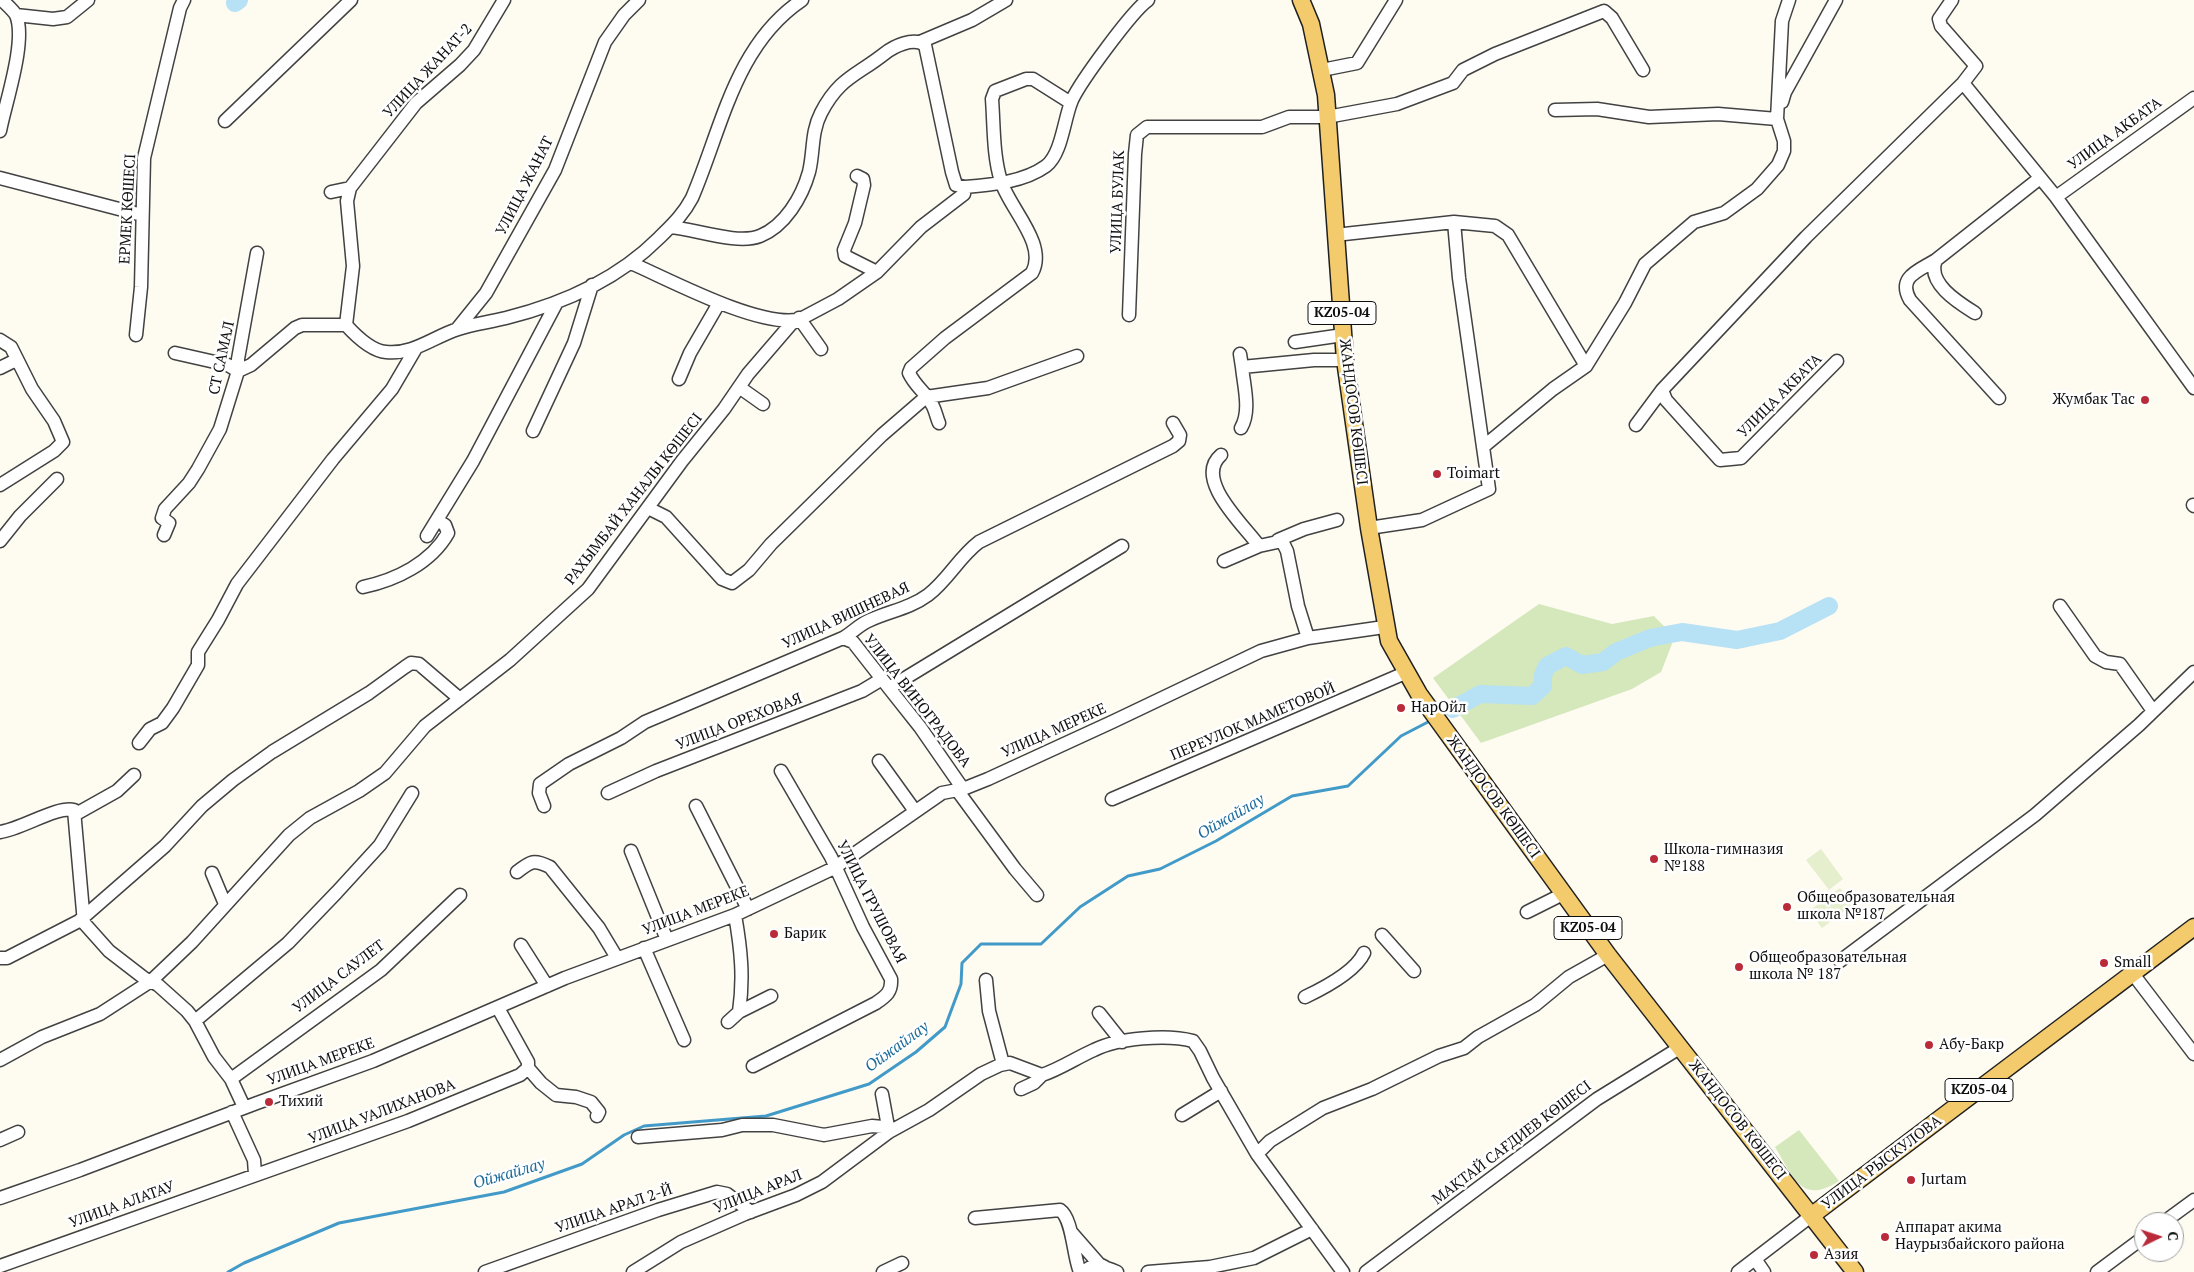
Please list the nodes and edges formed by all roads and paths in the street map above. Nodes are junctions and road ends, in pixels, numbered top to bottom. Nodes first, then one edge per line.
1 (2, 0) edge
2 (88, 0) edge
3 (184, 0) edge
4 (351, 0) edge
5 (504, 0) edge
6 (639, 0) edge
7 (802, 0) edge
8 (1006, 0) edge
9 (1148, 0) edge
10 (1301, 0) edge
11 (1396, 0) edge
12 (1789, 0) edge
13 (1836, 0) edge
14 (1952, 0) edge
15 (1602, 6) edge
16 (16, 15) junction
17 (925, 42) junction
18 (1322, 70) junction
19 (1643, 70) dead end
20 (1048, 78) dead end
21 (1963, 83) junction
22 (1055, 91) junction
23 (2194, 98) edge
24 (1071, 103) junction
25 (1555, 110) dead end
26 (1327, 117) junction
27 (1777, 119) junction
28 (225, 121) dead end
29 (0, 131) edge
30 (857, 176) dead end
31 (0, 178) edge
32 (2040, 178) junction
33 (1001, 183) junction
34 (965, 187) junction
35 (350, 188) junction
36 (332, 192) dead end
37 (2056, 197) junction
38 (142, 215) junction
39 (1454, 222) junction
40 (670, 227) junction
41 (1335, 234) junction
42 (257, 253) dead end
43 (1936, 260) junction
44 (631, 264) junction
45 (877, 272) junction
46 (592, 285) junction
47 (557, 302) junction
48 (719, 302) junction
49 (1975, 313) dead end
50 (1129, 315) dead end
51 (798, 319) junction
52 (346, 325) junction
53 (457, 330) junction
54 (136, 335) dead end
55 (1343, 335) junction
56 (0, 340) edge
57 (1295, 342) dead end
58 (410, 350) junction
59 (821, 350) dead end
60 (175, 353) dead end
61 (1240, 354) dead end
62 (1077, 356) dead end
63 (1345, 360) junction
64 (1837, 361) dead end
65 (18, 362) junction
66 (1586, 366) junction
67 (1242, 367) junction
68 (0, 368) edge
69 (238, 370) junction
70 (679, 378) dead end
71 (2194, 386) edge
72 (739, 387) junction
73 (1662, 390) junction
74 (926, 397) junction
75 (1999, 398) dead end
76 (763, 404) dead end
77 (939, 422) dead end
78 (1173, 423) dead end
79 (1636, 425) dead end
80 (1241, 428) dead end
81 (533, 431) dead end
82 (1483, 447) junction
83 (1221, 455) dead end
84 (57, 479) dead end
85 (0, 485) edge
86 (648, 508) junction
87 (438, 520) junction
88 (1337, 520) dead end
89 (1369, 528) junction
90 (164, 535) dead end
91 (427, 536) dead end
92 (0, 540) edge
93 (1284, 540) junction
94 (1122, 546) dead end
95 (1259, 546) junction
96 (1224, 561) dead end
97 (363, 587) dead end
98 (2060, 606) dead end
99 (1384, 627) junction
100 (843, 638) junction
101 (1308, 638) junction
102 (2194, 672) edge
103 (1405, 673) junction
104 (885, 684) junction
105 (460, 698) junction
106 (2153, 711) junction
107 (139, 743) dead end
108 (879, 761) dead end
109 (781, 771) dead end
110 (134, 775) dead end
111 (960, 790) junction
112 (412, 792) dead end
113 (608, 793) dead end
114 (1112, 799) dead end
115 (544, 806) dead end
116 (696, 806) dead end
117 (915, 810) junction
118 (76, 814) junction
119 (0, 832) edge
120 (631, 851) dead end
121 (834, 868) junction
122 (517, 872) dead end
123 (212, 873) dead end
124 (1563, 894) junction
125 (460, 895) dead end
126 (1038, 895) dead end
127 (225, 904) junction
128 (748, 909) junction
129 (1527, 912) dead end
130 (84, 916) junction
131 (735, 916) junction
132 (2194, 927) edge
133 (1382, 935) dead end
134 (667, 940) junction
135 (521, 945) dead end
136 (644, 948) junction
137 (1364, 953) dead end
138 (1608, 955) junction
139 (0, 958) edge
140 (617, 958) junction
141 (1840, 961) dead end
142 (1414, 971) dead end
143 (2133, 974) junction
144 (986, 980) dead end
145 (151, 981) junction
146 (743, 984) junction
147 (548, 986) junction
148 (1305, 997) dead end
149 (498, 1008) junction
150 (739, 1012) junction
151 (1099, 1013) dead end
152 (195, 1021) junction
153 (728, 1022) dead end
154 (684, 1040) dead end
155 (1122, 1042) junction
156 (1682, 1047) junction
157 (2194, 1054) edge
158 (0, 1060) edge
159 (1002, 1064) junction
160 (753, 1066) dead end
161 (524, 1072) junction
162 (1042, 1075) junction
163 (231, 1079) junction
164 (1021, 1089) dead end
165 (1221, 1091) junction
166 (882, 1094) dead end
167 (238, 1110) junction
168 (1182, 1115) dead end
169 (597, 1116) dead end
170 (18, 1132) dead end
171 (889, 1132) junction
172 (638, 1137) dead end
173 (0, 1140) edge
174 (1257, 1154) junction
175 (255, 1174) junction
176 (1793, 1193) junction
177 (0, 1198) edge
178 (1834, 1200) junction
179 (2194, 1200) edge
180 (751, 1212) junction
181 (2178, 1212) edge
182 (1811, 1216) junction
183 (975, 1218) dead end
184 (1312, 1229) junction
185 (1071, 1232) junction
186 (1830, 1239) junction
187 (2134, 1244) edge
188 (1755, 1259) junction
189 (902, 1263) dead end
190 (0, 1266) edge
191 (1111, 1269) edge
192 (1210, 1270) edge
193 (485, 1272) edge
194 (633, 1272) edge
195 (883, 1272) edge
196 (1082, 1272) edge
197 (1148, 1272) edge
198 (1343, 1272) edge
199 (1366, 1272) edge
200 (1738, 1272) edge
201 (1764, 1272) edge
202 (1855, 1272) edge
203 (2097, 1272) edge

1 - 16 street
2 - 16 street
3 - 38 street, ЕРМЕК КӨШЕСІ
4 - 28 street
5 - 35 street, УЛИЦА ЖАНАТ-2
6 - 53 street, УЛИЦА ЖАНАТ
7 - 40 street
8 - 17 street
9 - 24 street
10 - 18 main road, ЖАНДОСОВ КӨШЕСІ / KZ05-04
11 - 18 street
12 - 27 street
13 - 27 street
14 - 21 street
15 - 19 street
15 - 26 street
16 - 29 street
17 - 34 street
17 - 40 street
18 - 26 main road, ЖАНДОСОВ КӨШЕСІ / KZ05-04
20 - 22 street
21 - 32 street
21 - 73 street
22 - 24 street
22 - 33 street
23 - 37 street, УЛИЦА АКБАТА
24 - 33 street
25 - 27 street
26 - 41 main road, ЖАНДОСОВ КӨШЕСІ / KZ05-04
26 - 50 street, УЛИЦА БУЛАК
27 - 66 street
30 - 45 street
31 - 38 street
32 - 37 street
32 - 43 street
33 - 34 street
33 - 74 street
34 - 45 street, РАХЫМБАЙ ХАНАЛЫ КӨШЕСІ
35 - 36 street
35 - 52 street
37 - 71 street
38 - 54 street, ЕРМЕК КӨШЕСІ
39 - 41 street
39 - 66 street
39 - 82 street
40 - 44 street
41 - 55 main road, ЖАНДОСОВ КӨШЕСІ / KZ05-04
42 - 69 street, СТ САМАЛ
43 - 49 street
43 - 75 street
44 - 46 street
44 - 48 street
45 - 51 street, РАХЫМБАЙ ХАНАЛЫ КӨШЕСІ
46 - 47 street
46 - 81 street
47 - 53 street
47 - 87 street
48 - 51 street
48 - 70 street
51 - 59 street
51 - 72 street, РАХЫМБАЙ ХАНАЛЫ КӨШЕСІ
52 - 58 street
52 - 69 street
53 - 58 street
55 - 57 street
55 - 63 main road, ЖАНДОСОВ КӨШЕСІ / KZ05-04
56 - 65 street
58 - 107 street
60 - 69 street
61 - 67 street
62 - 74 street
63 - 67 street
63 - 89 main road, ЖАНДОСОВ КӨШЕСІ / KZ05-04
64 - 73 street, УЛИЦА АКБАТА
65 - 68 street
65 - 85 street
66 - 82 street
67 - 80 street
69 - 90 street, СТ САМАЛ
72 - 76 street
72 - 86 street, РАХЫМБАЙ ХАНАЛЫ КӨШЕСІ
73 - 79 street
74 - 77 street
74 - 86 street
78 - 100 street, УЛИЦА ВИШНЕВАЯ
82 - 89 street
83 - 95 street
84 - 92 street
86 - 105 street, РАХЫМБАЙ ХАНАЛЫ КӨШЕСІ
87 - 91 street
87 - 97 street
88 - 93 street
89 - 99 main road, ЖАНДОСОВ КӨШЕСІ / KZ05-04
93 - 95 street
93 - 101 street
94 - 104 street, УЛИЦА ОРЕХОВАЯ
95 - 96 street
98 - 106 street
99 - 101 street, УЛИЦА МЕРЕКЕ
99 - 103 main road, ЖАНДОСОВ КӨШЕСІ / KZ05-04
100 - 104 street, УЛИЦА ВИНОГРАДОВА
100 - 115 street, УЛИЦА ВИШНЕВАЯ
101 - 111 street, УЛИЦА МЕРЕКЕ
102 - 106 street
103 - 114 street, ПЕРЕУЛОК МАМЕТОВОЙ
103 - 124 main road, ЖАНДОСОВ КӨШЕСІ / KZ05-04
104 - 111 street, УЛИЦА ВИНОГРАДОВА
104 - 113 street, УЛИЦА ОРЕХОВАЯ
105 - 127 street, РАХЫМБАЙ ХАНАЛЫ КӨШЕСІ
105 - 130 street
106 - 141 street
108 - 117 street
109 - 121 street, УЛИЦА ГРУШОВАЯ
110 - 118 street
111 - 117 street, УЛИЦА МЕРЕКЕ
111 - 126 street, УЛИЦА ВИНОГРАДОВА
112 - 152 street
116 - 128 street
117 - 121 street, УЛИЦА МЕРЕКЕ
118 - 119 street
118 - 130 street
120 - 134 street
121 - 128 street, УЛИЦА МЕРЕКЕ
121 - 160 street, УЛИЦА ГРУШОВАЯ
122 - 140 street
123 - 127 street
124 - 129 street
124 - 138 main road, ЖАНДОСОВ КӨШЕСІ / KZ05-04
125 - 163 street, УЛИЦА САУЛЕТ
127 - 145 street, РАХЫМБАЙ ХАНАЛЫ КӨШЕСІ
128 - 131 street, УЛИЦА МЕРЕКЕ
130 - 139 street
130 - 145 street
131 - 134 street, УЛИЦА МЕРЕКЕ
131 - 146 street
132 - 143 main road, УЛИЦА РЫСКУЛОВА / KZ05-04
133 - 142 street
134 - 136 street, УЛИЦА МЕРЕКЕ
135 - 147 street
136 - 140 street, УЛИЦА МЕРЕКЕ
136 - 154 street
137 - 148 street
138 - 156 main road, ЖАНДОСОВ КӨШЕСІ / KZ05-04
138 - 174 street
140 - 147 street, УЛИЦА МЕРЕКЕ
143 - 157 street
143 - 178 main road, УЛИЦА РЫСКУЛОВА / KZ05-04
144 - 159 street
145 - 152 street
145 - 158 street, РАХЫМБАЙ ХАНАЛЫ КӨШЕСІ
146 - 150 street
146 - 150 street
147 - 149 street, УЛИЦА МЕРЕКЕ
149 - 161 street
149 - 167 street, УЛИЦА МЕРЕКЕ
150 - 153 street
151 - 155 street
152 - 163 street
155 - 162 street
155 - 165 street
156 - 176 main road, ЖАНДОСОВ КӨШЕСІ / KZ05-04
156 - 199 street, МАҚТАЙ САҒДИЕВ КӨШЕСІ
159 - 162 street
159 - 171 street, УЛИЦА АРАЛ
161 - 169 street
161 - 175 street, УЛИЦА УАЛИХАНОВА
162 - 164 street
163 - 167 street
165 - 168 street
165 - 174 street
166 - 171 street
167 - 175 street
167 - 177 street, УЛИЦА МЕРЕКЕ
170 - 173 street
171 - 172 street
171 - 180 street, УЛИЦА АРАЛ
174 - 184 street
175 - 190 street, УЛИЦА АЛАТАУ
176 - 178 main road
176 - 182 main road, ЖАНДОСОВ КӨШЕСІ / KZ05-04
178 - 182 main road, УЛИЦА РЫСКУЛОВА / KZ05-04
178 - 186 main road, KZ05-04
179 - 181 street
180 - 193 street, УЛИЦА АРАЛ 2-Й
180 - 194 street, УЛИЦА АРАЛ
182 - 186 main road, ЖАНДОСОВ КӨШЕСІ / KZ05-04
182 - 188 street, УЛИЦА РЫСКУЛОВА
183 - 185 street
184 - 192 street
184 - 198 street
185 - 191 street
185 - 196 street
186 - 202 main road, ЖАНДОСОВ КӨШЕСІ / KZ05-04
187 - 203 street
188 - 200 street, УЛИЦА РЫСКУЛОВА
188 - 201 street
189 - 195 street
191 - 196 street
192 - 197 street

